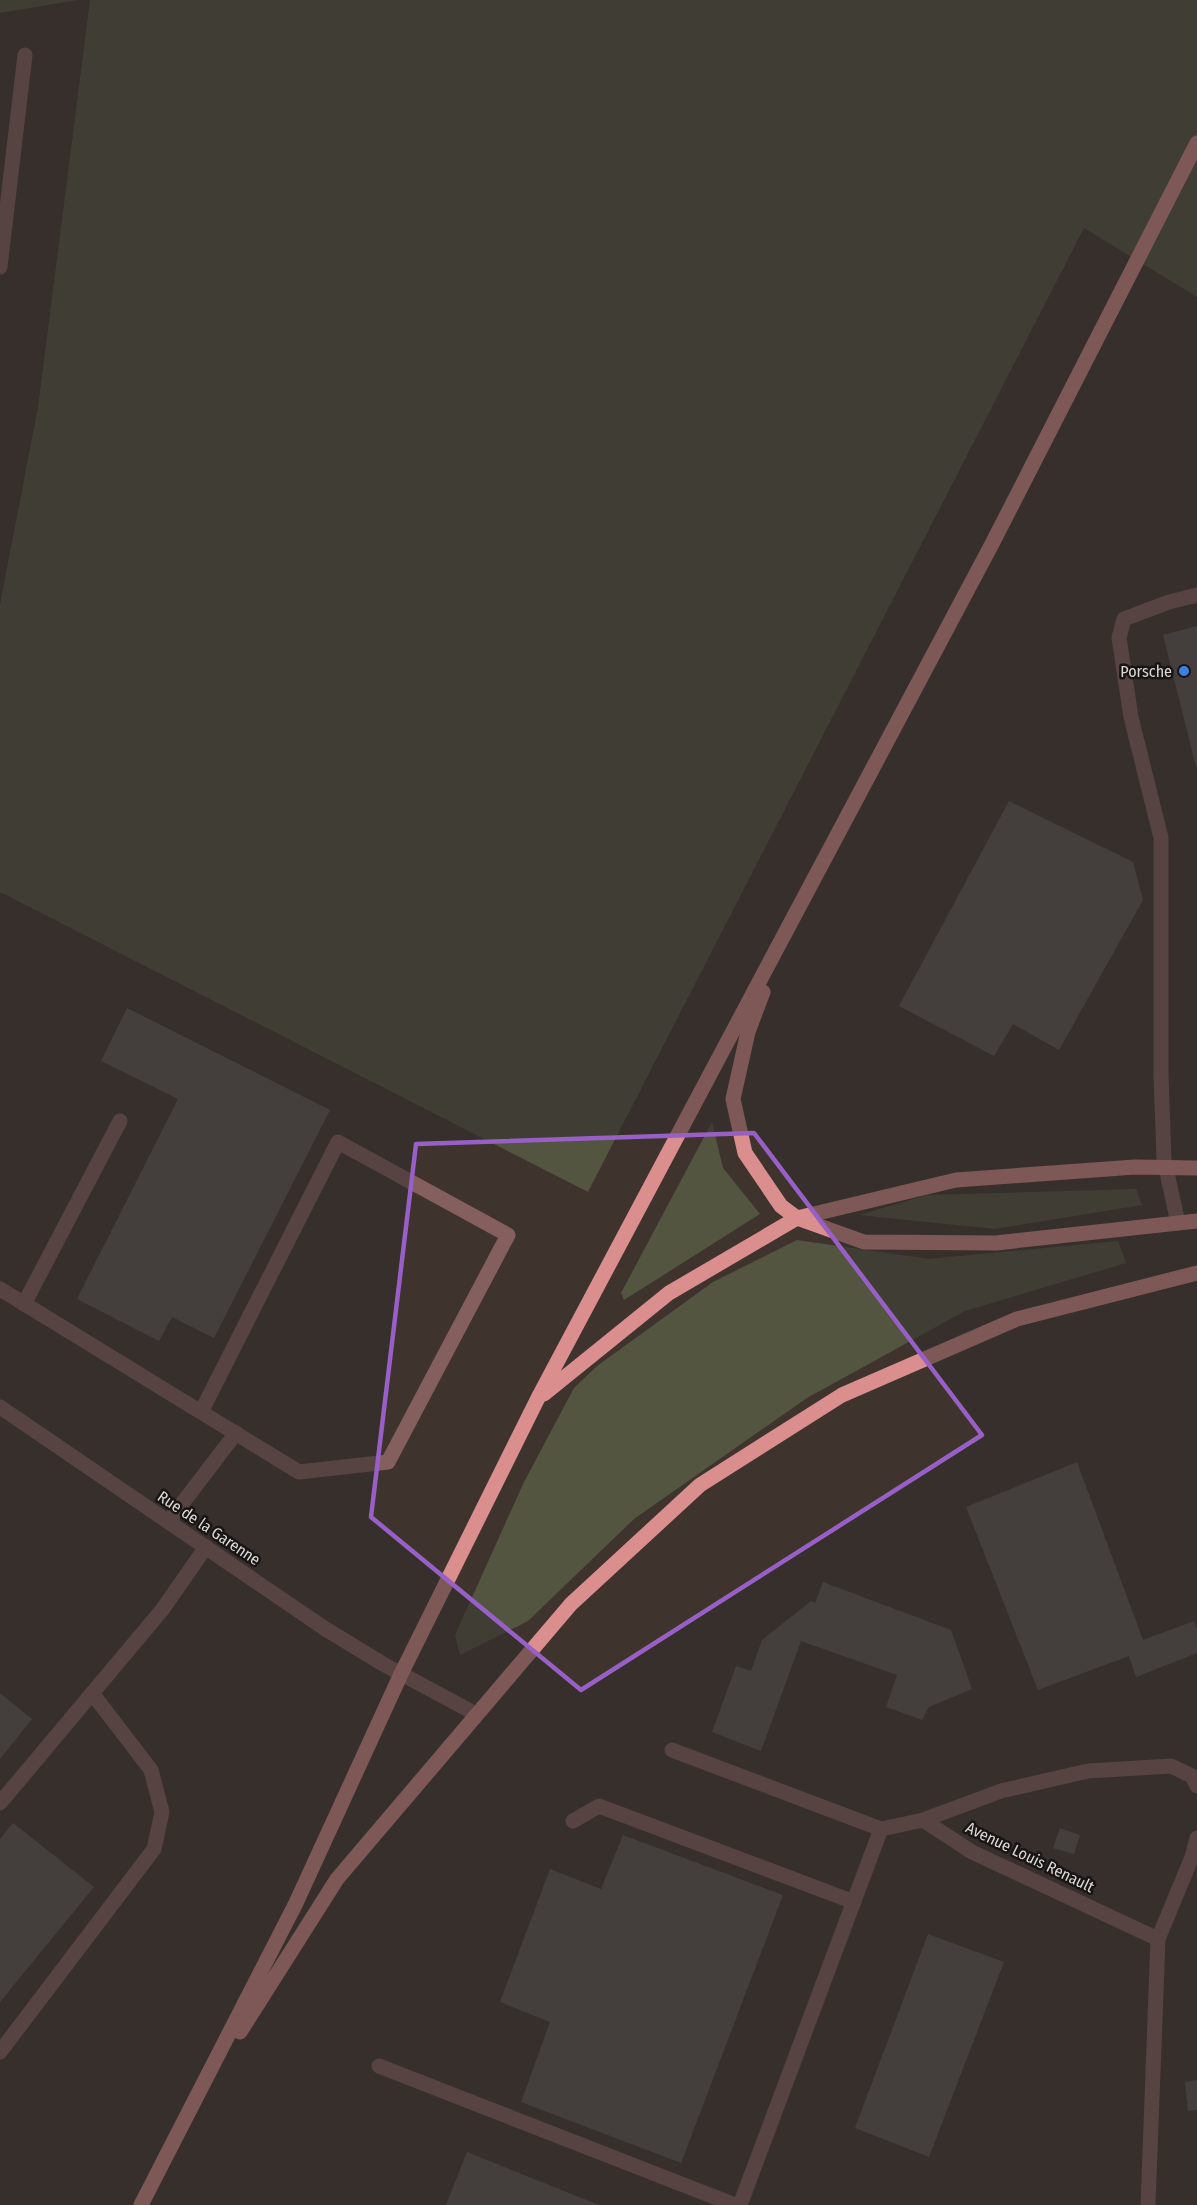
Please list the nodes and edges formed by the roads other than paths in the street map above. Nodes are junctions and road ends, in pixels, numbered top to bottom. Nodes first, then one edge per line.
1 (25, 55) dead end
2 (1197, 143) edge
3 (0, 267) edge
4 (1197, 595) edge
5 (794, 917) junction
6 (120, 1121) dead end
7 (1165, 1168) junction
8 (1197, 1168) edge
9 (797, 1218) junction
10 (1197, 1221) edge
11 (1178, 1223) junction
12 (1197, 1273) edge
13 (0, 1289) edge
14 (24, 1304) junction
15 (538, 1398) junction
16 (0, 1407) edge
17 (201, 1412) junction
18 (236, 1433) junction
19 (168, 1522) junction
20 (207, 1547) junction
21 (401, 1674) junction
22 (92, 1693) junction
23 (477, 1714) junction
24 (672, 1750) dead end
25 (1197, 1786) edge
26 (0, 1803) edge
27 (923, 1820) junction
28 (573, 1821) dead end
29 (882, 1829) junction
30 (1197, 1838) edge
31 (854, 1902) junction
32 (1158, 1939) junction
33 (0, 2052) edge
34 (379, 2066) dead end
35 (189, 2113) junction
36 (141, 2205) edge
37 (735, 2205) edge
38 (740, 2205) edge
39 (1148, 2205) edge

1 - 3 street
2 - 5 main road
4 - 7 street
5 - 9 main road
5 - 15 main road
6 - 14 street
7 - 8 main road
7 - 9 main road
7 - 11 street
9 - 11 main road
9 - 15 main road
10 - 11 main road
12 - 23 main road
13 - 14 street
14 - 17 street
15 - 21 main road
16 - 19 street, Rue de la Garenne
17 - 18 street
17 - 18 street
18 - 19 street
19 - 20 street, Rue de la Garenne
20 - 21 street, Rue de la Garenne
20 - 22 street
21 - 23 street, Rue de la Garenne
21 - 35 main road
22 - 26 street
22 - 33 street
23 - 35 main road
24 - 29 street
25 - 27 street, Avenue Louis Renault
27 - 29 street
27 - 32 street, Avenue Louis Renault
28 - 31 street
29 - 31 street
30 - 32 street
31 - 38 street
32 - 39 street
34 - 37 street
35 - 36 main road

